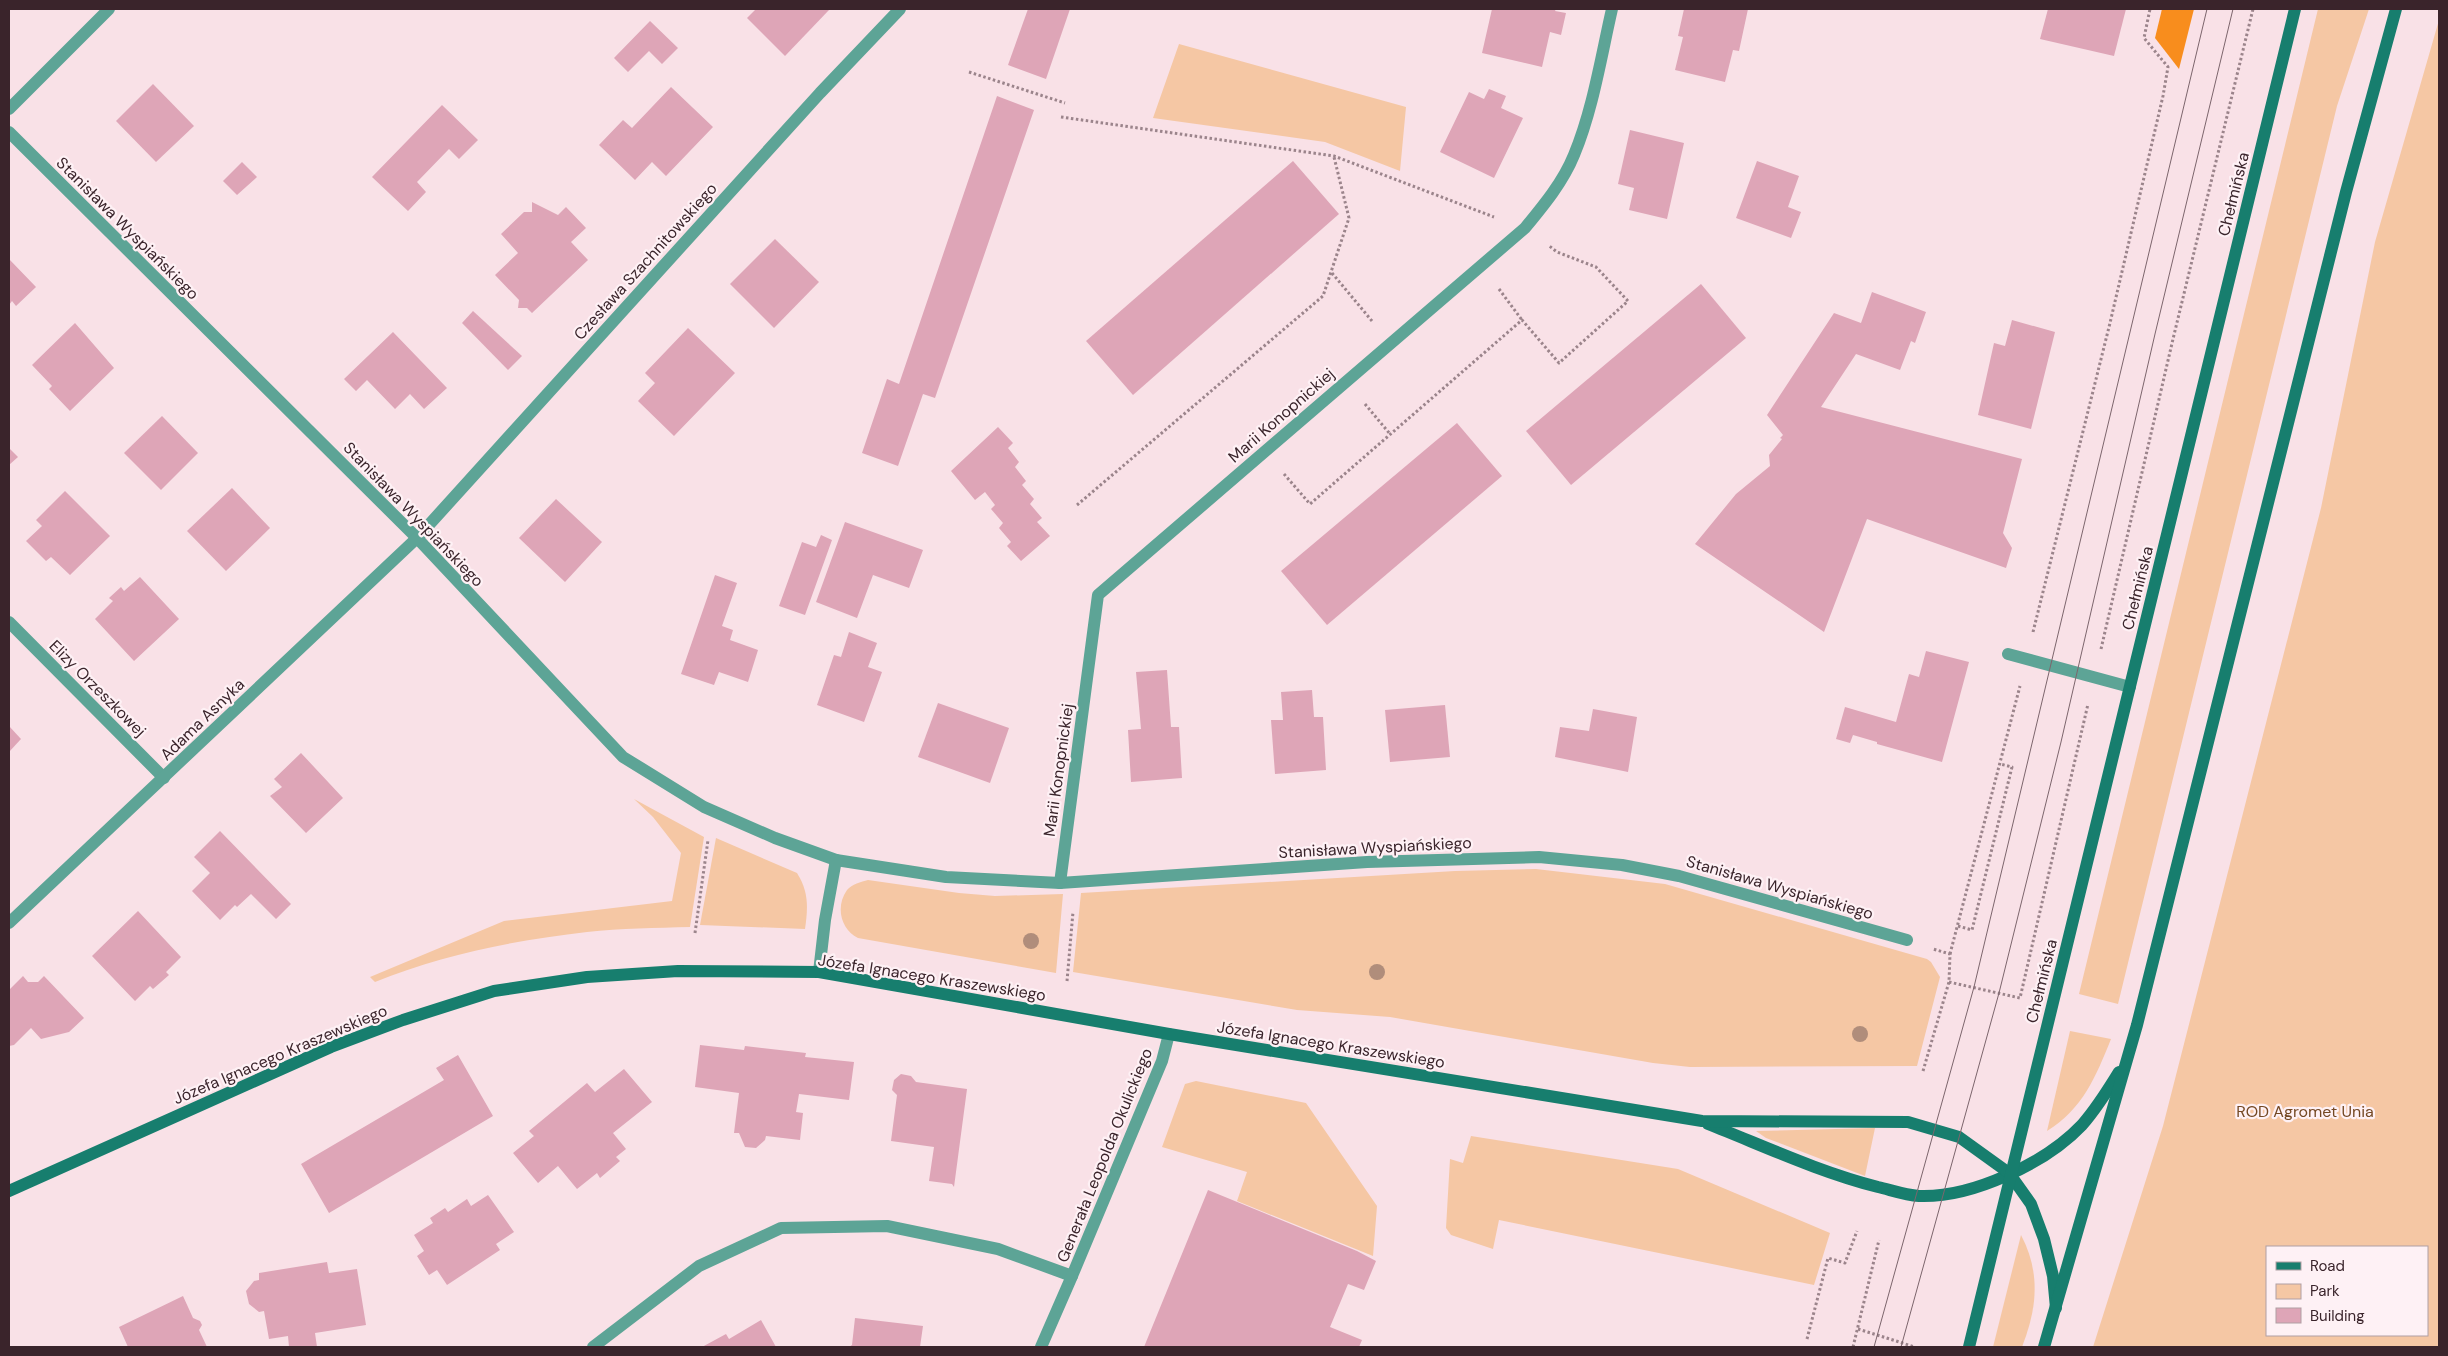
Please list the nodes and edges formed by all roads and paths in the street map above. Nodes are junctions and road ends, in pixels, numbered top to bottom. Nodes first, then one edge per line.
1 (109, 9) edge
2 (900, 9) edge
3 (1612, 9) edge
4 (2150, 9) edge
5 (2253, 9) edge
6 (2294, 9) edge
7 (2396, 9) edge
8 (969, 72) dead end
9 (1066, 103) dead end
10 (9, 109) edge
11 (1061, 117) dead end
12 (9, 132) edge
13 (1334, 156) junction
14 (1525, 228) junction
15 (1481, 266) junction
16 (1332, 273) junction
17 (1522, 320) junction
18 (1390, 342) junction
19 (1345, 382) junction
20 (1390, 434) junction
21 (1264, 452) junction
22 (1077, 504) dead end
23 (417, 538) junction
24 (9, 622) edge
25 (2008, 654) dead end
26 (2027, 659) junction
27 (2094, 677) junction
28 (2130, 686) junction
29 (2000, 764) junction
30 (164, 778) junction
31 (836, 860) junction
32 (1060, 882) junction
33 (9, 923) edge
34 (1958, 926) junction
35 (1071, 933) dead end
36 (1907, 940) joint
37 (1950, 954) junction
38 (819, 972) junction
39 (1067, 981) dead end
40 (1949, 982) junction
41 (1170, 1034) junction
42 (2127, 1060) junction
43 (1923, 1071) dead end
44 (1702, 1122) junction
45 (2009, 1174) junction
46 (9, 1191) edge
47 (1857, 1231) dead end
48 (1879, 1240) dead end
49 (1072, 1276) junction
50 (2056, 1308) junction
51 (1858, 1330) junction
52 (1807, 1339) dead end
53 (593, 1347) edge
54 (1041, 1347) edge
55 (1853, 1347) edge
56 (1915, 1347) edge
57 (1968, 1347) edge
58 (2044, 1347) edge

1 - 10 street
2 - 23 street, Czesława Szachnitowskiego
3 - 14 street, Marii Konopnickiej
4 - 26 path
5 - 27 path
6 - 28 main road, Chełmińska
7 - 42 main road
8 - 9 path
11 - 13 path
12 - 23 street, Stanisława Wyspiańskiego
13 - 14 path
13 - 16 path
14 - 15 street, Marii Konopnickiej
14 - 17 path
15 - 17 path
15 - 18 street, Marii Konopnickiej
16 - 18 path
16 - 22 path
17 - 20 path
18 - 19 street, Marii Konopnickiej
19 - 20 path
19 - 21 street, Marii Konopnickiej
20 - 21 path
21 - 32 street, Marii Konopnickiej
23 - 30 street, Adama Asnyka
23 - 31 street, Stanisława Wyspiańskiego
24 - 30 street, Elizy Orzeszkowej
25 - 26 street
26 - 27 street
26 - 29 path
27 - 28 street
27 - 40 path
28 - 45 main road, Chełmińska
29 - 34 path
29 - 34 path
30 - 33 street, Adama Asnyka
31 - 32 street, Stanisława Wyspiańskiego
31 - 38 street
32 - 36 street, Stanisława Wyspiańskiego
34 - 37 path
35 - 39 path
36 - 37 path
37 - 40 path
38 - 41 main road, Józefa Ignacego Kraszewskiego
38 - 46 main road, Józefa Ignacego Kraszewskiego
40 - 43 path
41 - 44 main road, Józefa Ignacego Kraszewskiego
41 - 49 street, Generała Leopolda Okulickiego
42 - 45 main road
42 - 50 main road
44 - 45 main road, Józefa Ignacego Kraszewskiego
44 - 45 main road, Józefa Ignacego Kraszewskiego
45 - 50 main road
45 - 57 main road, Chełmińska
47 - 52 path
48 - 51 path
49 - 53 street, Generała Leopolda Okulickiego
49 - 54 street
50 - 58 main road
51 - 55 path
51 - 56 path

